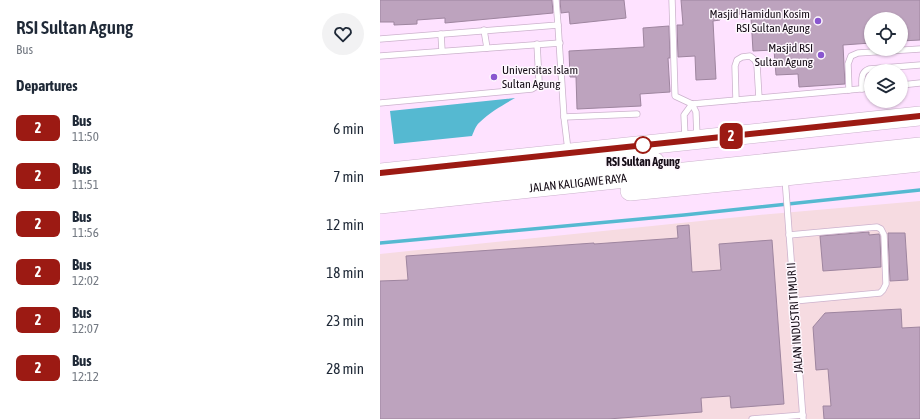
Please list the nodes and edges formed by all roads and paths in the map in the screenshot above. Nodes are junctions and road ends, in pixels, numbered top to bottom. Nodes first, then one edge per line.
1 (556, 0) edge
2 (672, 0) edge
3 (558, 24) junction
4 (484, 30) junction
5 (441, 34) junction
6 (380, 39) edge
7 (560, 43) junction
8 (536, 44) junction
9 (487, 48) junction
10 (920, 49) edge
11 (442, 51) junction
12 (380, 56) edge
13 (920, 65) edge
14 (920, 83) edge
15 (908, 84) edge
16 (862, 89) joint
17 (849, 90) junction
18 (759, 98) junction
19 (736, 100) junction
20 (380, 103) edge
21 (692, 104) junction
22 (637, 114) dead end
23 (564, 116) junction
24 (920, 116) edge
25 (920, 135) edge
26 (920, 147) edge
27 (695, 150) junction
28 (569, 154) junction
29 (920, 162) edge
30 (380, 173) edge
31 (785, 181) junction
32 (380, 188) edge
33 (380, 204) edge
34 (380, 216) edge
35 (789, 235) junction
36 (794, 301) junction
37 (803, 417) edge
38 (752, 419) edge

1 - 3 lane
2 - 21 lane
3 - 4 lane
3 - 7 lane
4 - 5 lane
4 - 9 lane
5 - 6 lane
5 - 11 lane
7 - 8 lane
7 - 23 lane
8 - 9 lane
8 - 20 lane
9 - 11 lane
10 - 17 lane
11 - 12 lane
13 - 16 lane
14 - 15 lane
16 - 17 lane
17 - 18 lane
18 - 19 lane
18 - 19 lane
19 - 21 lane
21 - 27 lane
21 - 27 lane
22 - 23 lane
23 - 28 lane
24 - 27 highway
25 - 27 highway, JALAN KALIGAWE RAYA
26 - 27 highway, JALAN KALIGAWE RAYA
27 - 28 highway
27 - 32 highway, JALAN KALIGAWE RAYA
27 - 33 highway, JALAN KALIGAWE RAYA
28 - 30 highway
29 - 31 highway
31 - 34 highway
31 - 35 lane, JALAN INDUSTRI TIMUR II
35 - 36 lane, JALAN INDUSTRI TIMUR II
35 - 36 lane
36 - 37 lane, JALAN INDUSTRI TIMUR II
37 - 38 lane

